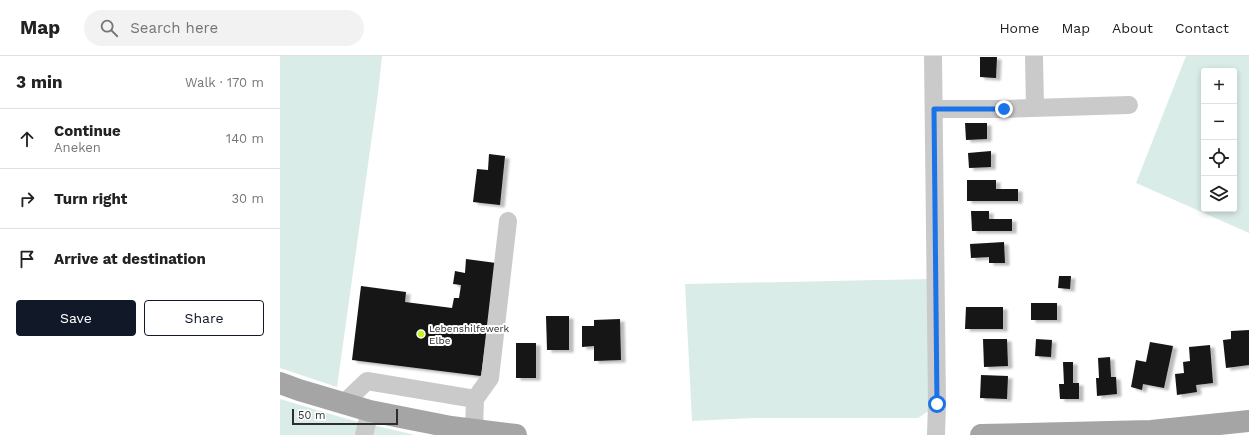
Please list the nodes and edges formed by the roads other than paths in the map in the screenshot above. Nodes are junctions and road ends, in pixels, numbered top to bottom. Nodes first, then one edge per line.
1 (934, 56) edge
2 (1034, 56) edge
3 (1129, 105) dead end
4 (1035, 108) junction
5 (934, 109) junction
6 (508, 221) dead end
7 (280, 383) edge
8 (475, 399) junction
9 (344, 403) junction
10 (370, 411) junction
11 (1249, 421) edge
12 (474, 430) junction
13 (364, 435) edge
14 (516, 435) edge
15 (936, 435) edge
16 (981, 435) edge

1 - 5 street
2 - 4 street
3 - 4 street
4 - 5 street
5 - 15 street
6 - 8 street
7 - 9 main road
8 - 9 street
8 - 12 street
9 - 10 main road
10 - 12 main road
10 - 13 street
11 - 16 main road
12 - 14 main road

